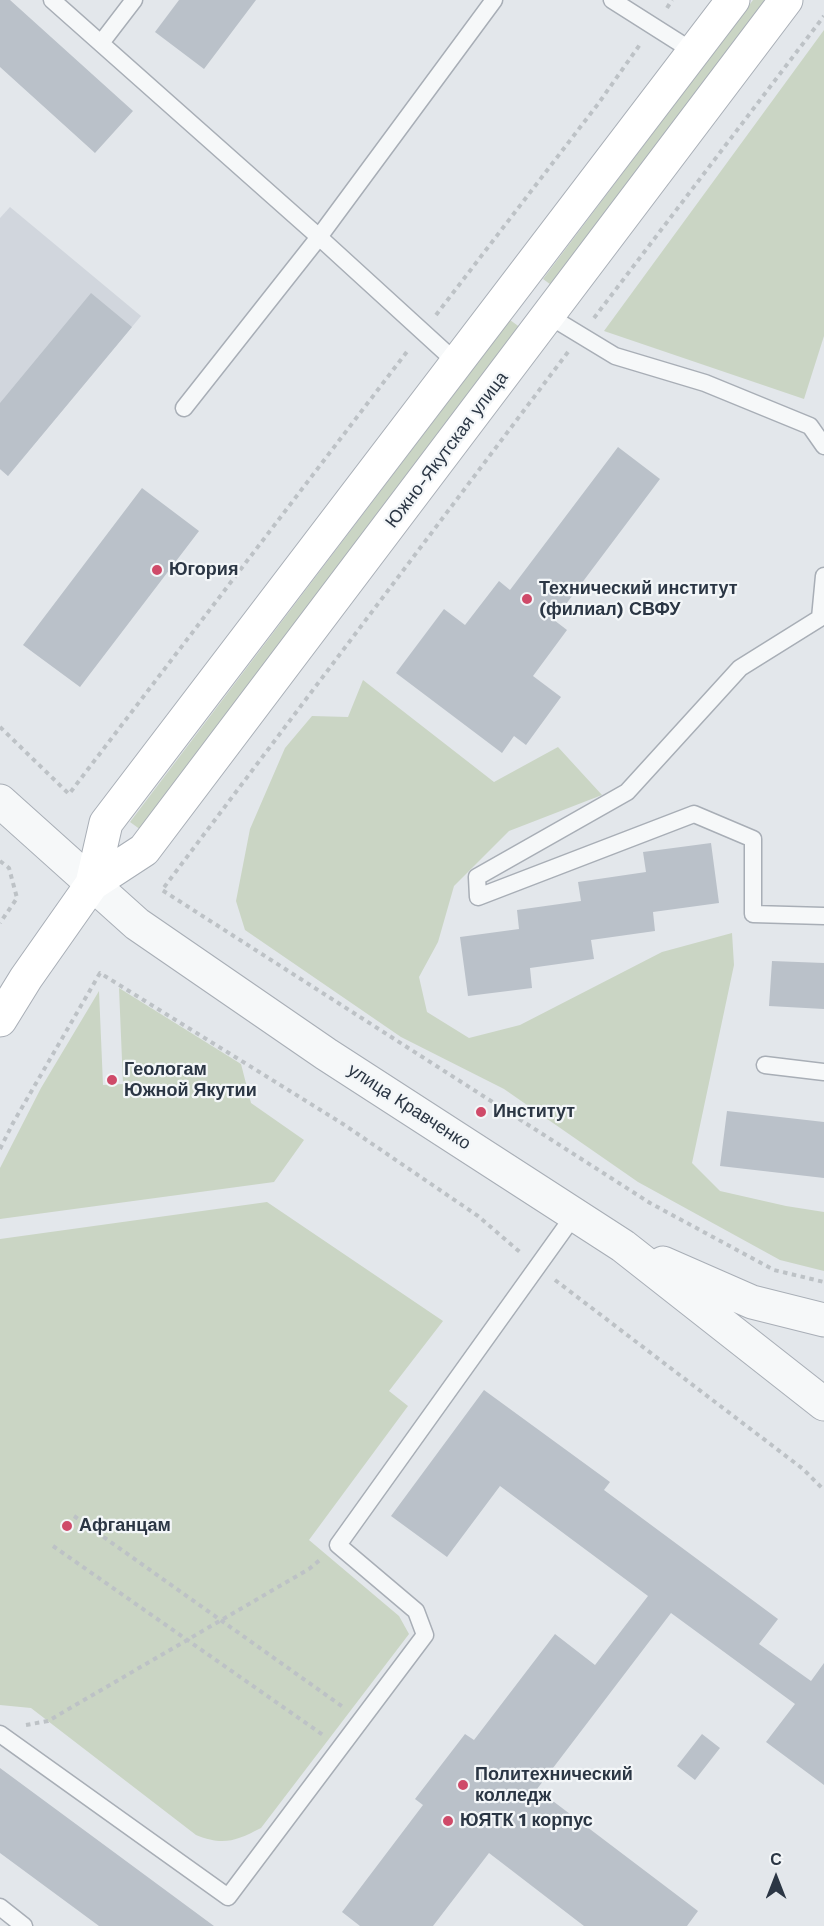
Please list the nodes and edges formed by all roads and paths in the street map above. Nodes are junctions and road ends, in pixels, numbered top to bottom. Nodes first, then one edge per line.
1 (52, 0) edge
2 (135, 0) edge
3 (494, 0) edge
4 (612, 0) edge
5 (672, 0) edge
6 (733, 0) edge
7 (786, 0) edge
8 (824, 16) edge
9 (653, 26) junction
10 (101, 43) junction
11 (694, 52) junction
12 (319, 237) junction
13 (549, 316) junction
14 (423, 331) junction
15 (581, 335) junction
16 (458, 363) junction
17 (184, 408) dead end
18 (824, 446) edge
19 (824, 576) edge
20 (0, 728) edge
21 (0, 801) edge
22 (0, 861) edge
23 (92, 884) junction
24 (824, 916) edge
25 (0, 923) edge
26 (0, 1020) edge
27 (765, 1065) dead end
28 (824, 1072) edge
29 (0, 1149) edge
30 (575, 1214) junction
31 (623, 1246) junction
32 (537, 1267) junction
33 (824, 1282) edge
34 (824, 1320) edge
35 (824, 1404) edge
36 (824, 1490) edge
37 (74, 1516) dead end
38 (338, 1545) junction
39 (53, 1546) dead end
40 (221, 1620) junction
41 (188, 1640) junction
42 (362, 1720) junction
43 (19, 1727) dead end
44 (0, 1734) edge
45 (341, 1747) junction
46 (0, 1907) edge
47 (24, 1926) edge

1 - 10 lane
2 - 10 lane
3 - 12 lane
4 - 9 lane
5 - 9 path
6 - 11 street, Южно-Якутская улица
7 - 13 street, Южно-Якутская улица
8 - 15 path
9 - 11 lane
9 - 14 path
10 - 12 lane
11 - 16 street, Южно-Якутская улица
12 - 14 lane
12 - 17 lane
13 - 15 lane
13 - 23 street, Южно-Якутская улица
14 - 16 lane
14 - 20 path
15 - 18 lane
15 - 33 path
16 - 23 street, Южно-Якутская улица
19 - 24 lane
21 - 23 street, улица Кравченко
22 - 25 path
23 - 26 street, Южно-Якутская улица
23 - 30 street, улица Кравченко
27 - 28 lane
29 - 32 path
30 - 31 street, улица Кравченко
30 - 32 lane
31 - 34 street
31 - 35 street, улица Кравченко
32 - 36 path
32 - 38 lane
37 - 40 path
38 - 40 path
38 - 42 lane
39 - 41 path
40 - 41 path
40 - 42 path
41 - 43 path
41 - 45 path
42 - 45 lane
44 - 45 lane
46 - 47 lane

